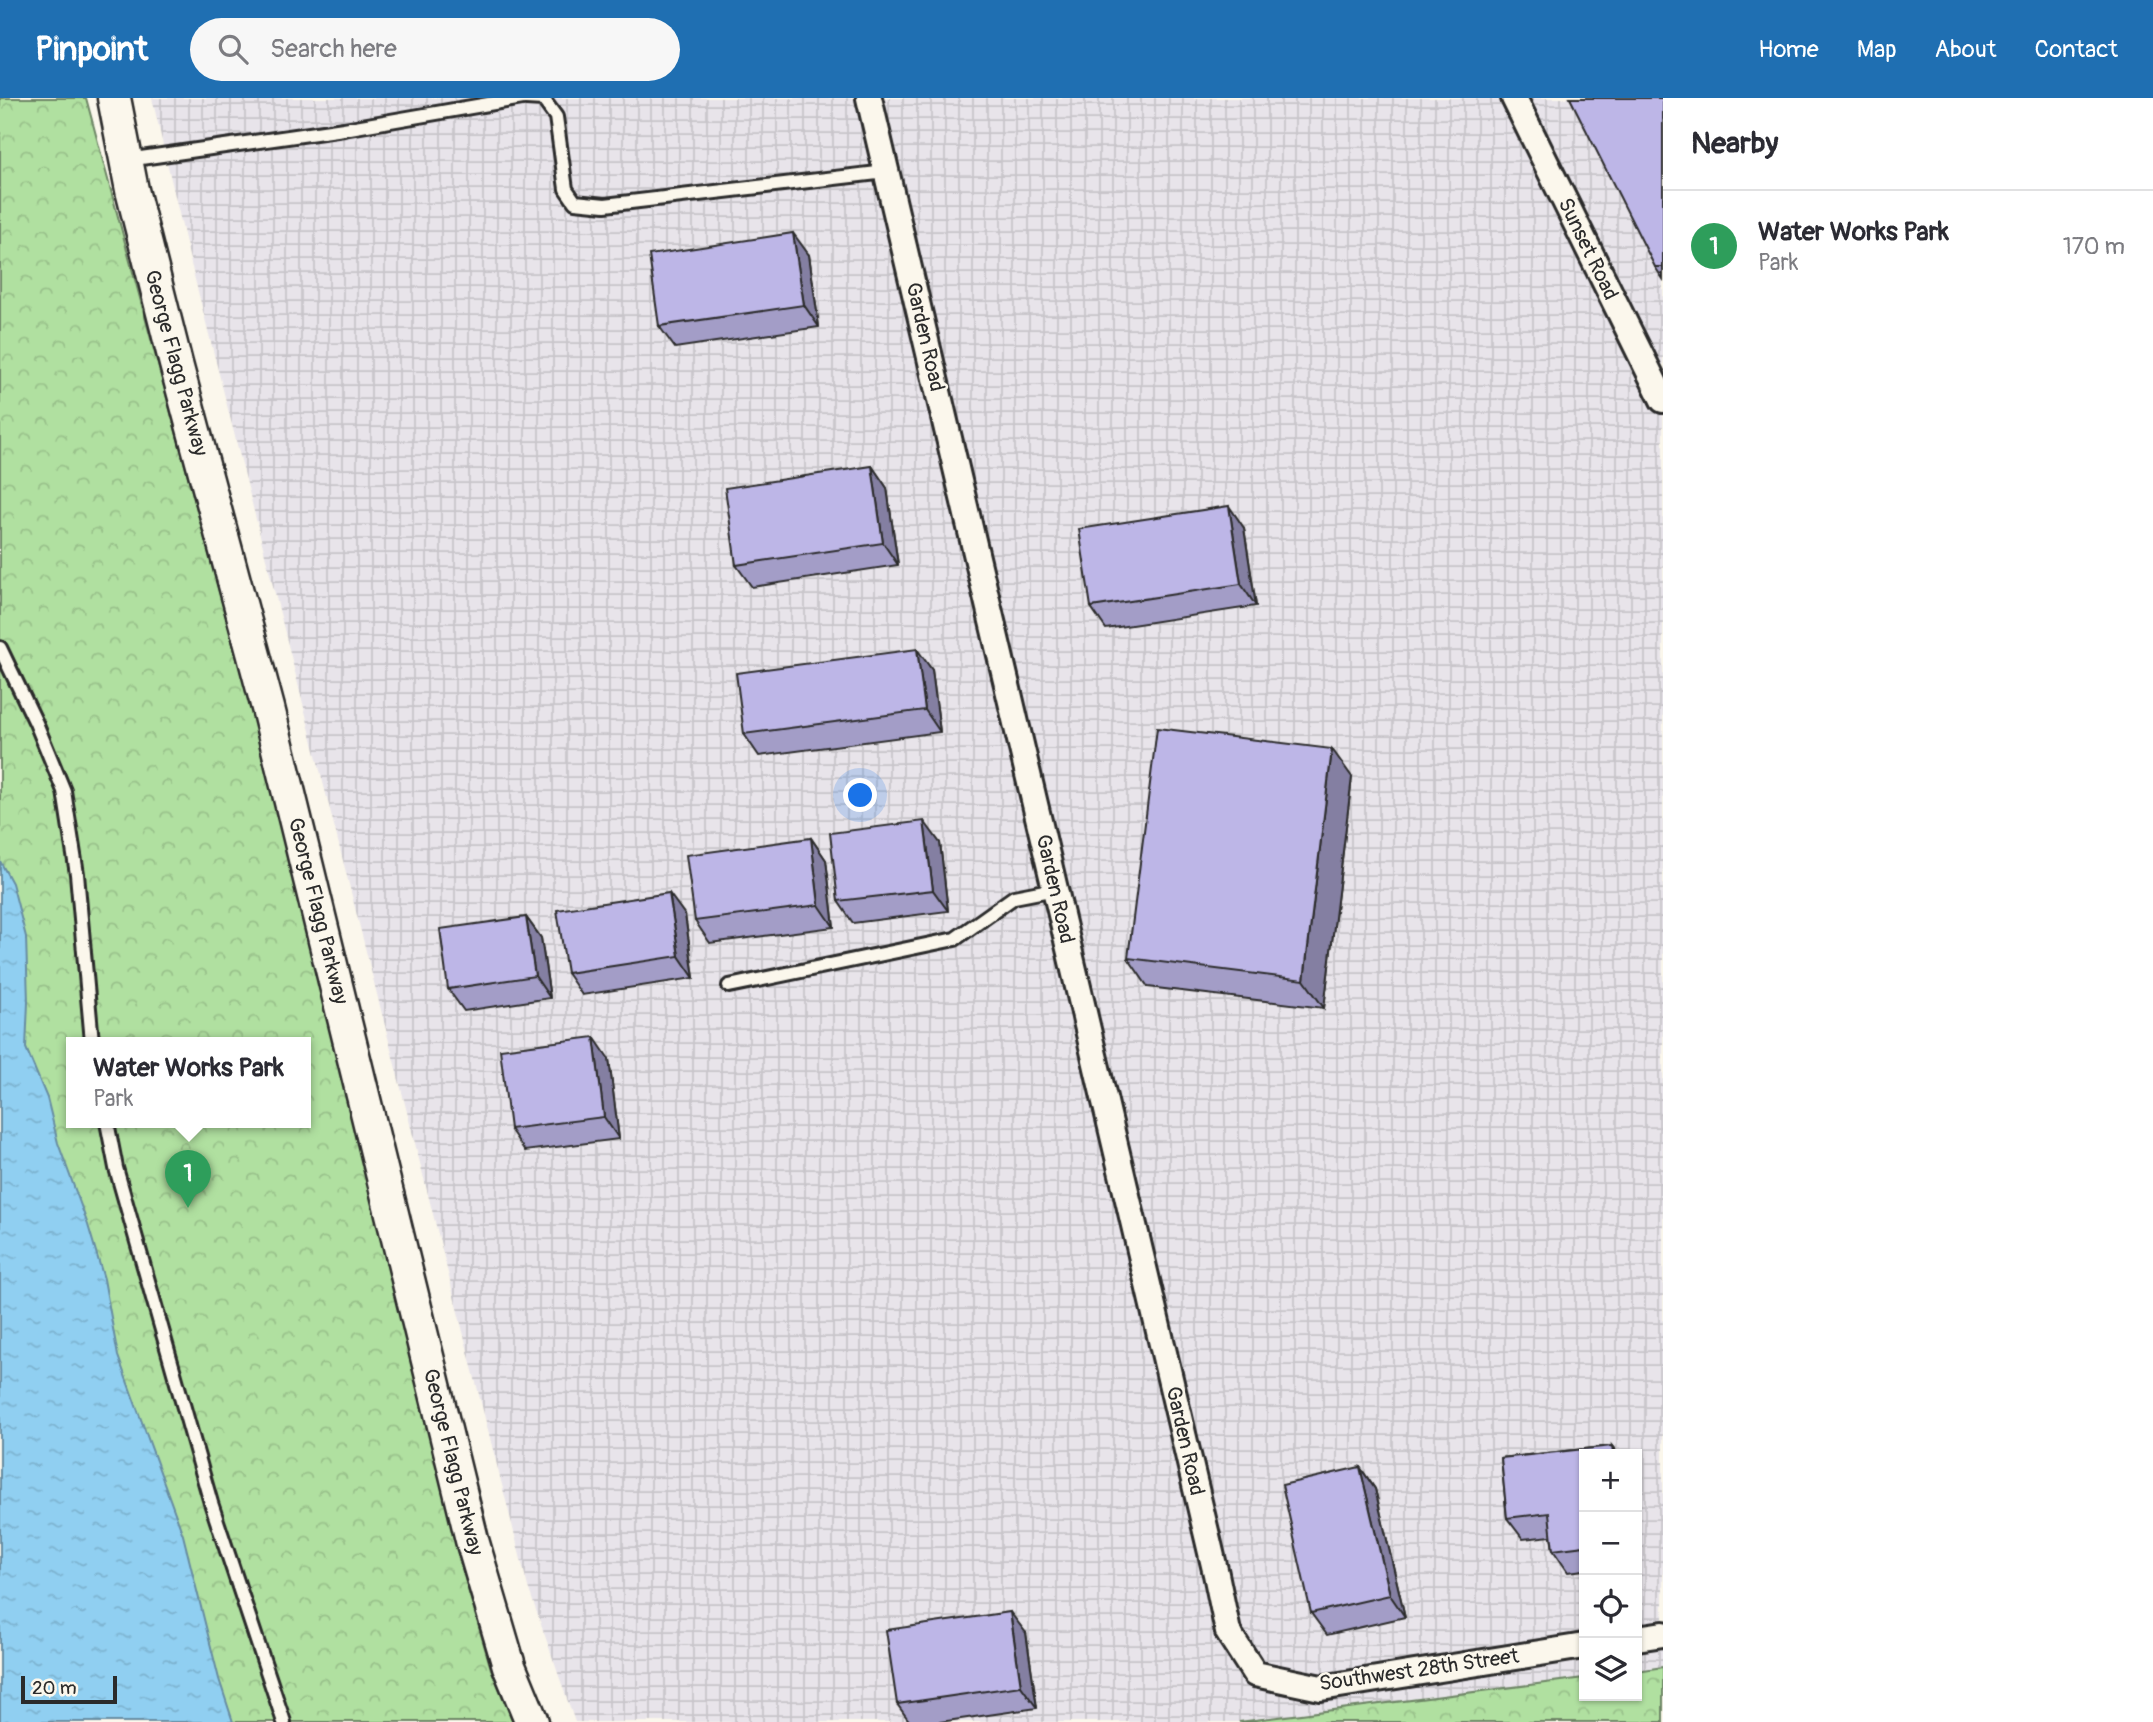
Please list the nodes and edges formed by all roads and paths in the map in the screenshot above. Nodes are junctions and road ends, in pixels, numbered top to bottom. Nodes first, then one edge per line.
1 (114, 98) edge
2 (525, 98) edge
3 (869, 98) edge
4 (1514, 98) edge
5 (127, 160) junction
6 (886, 172) junction
7 (1663, 400) edge
8 (0, 648) edge
9 (1055, 889) junction
10 (729, 986) dead end
11 (92, 1037) edge
12 (108, 1128) edge
13 (1663, 1634) edge
14 (1642, 1637) edge
15 (1579, 1647) edge
16 (1255, 1674) joint
17 (284, 1722) edge
18 (532, 1722) edge

1 - 5 street, George Flagg Parkway
2 - 5 lane
2 - 6 lane
3 - 6 street, Garden Road
4 - 7 street, Sunset Road
5 - 18 street, George Flagg Parkway
6 - 9 street, Garden Road
8 - 11 lane
9 - 10 lane
9 - 16 street, Garden Road
12 - 17 lane
13 - 14 street
15 - 16 street, Southwest 28th Street

